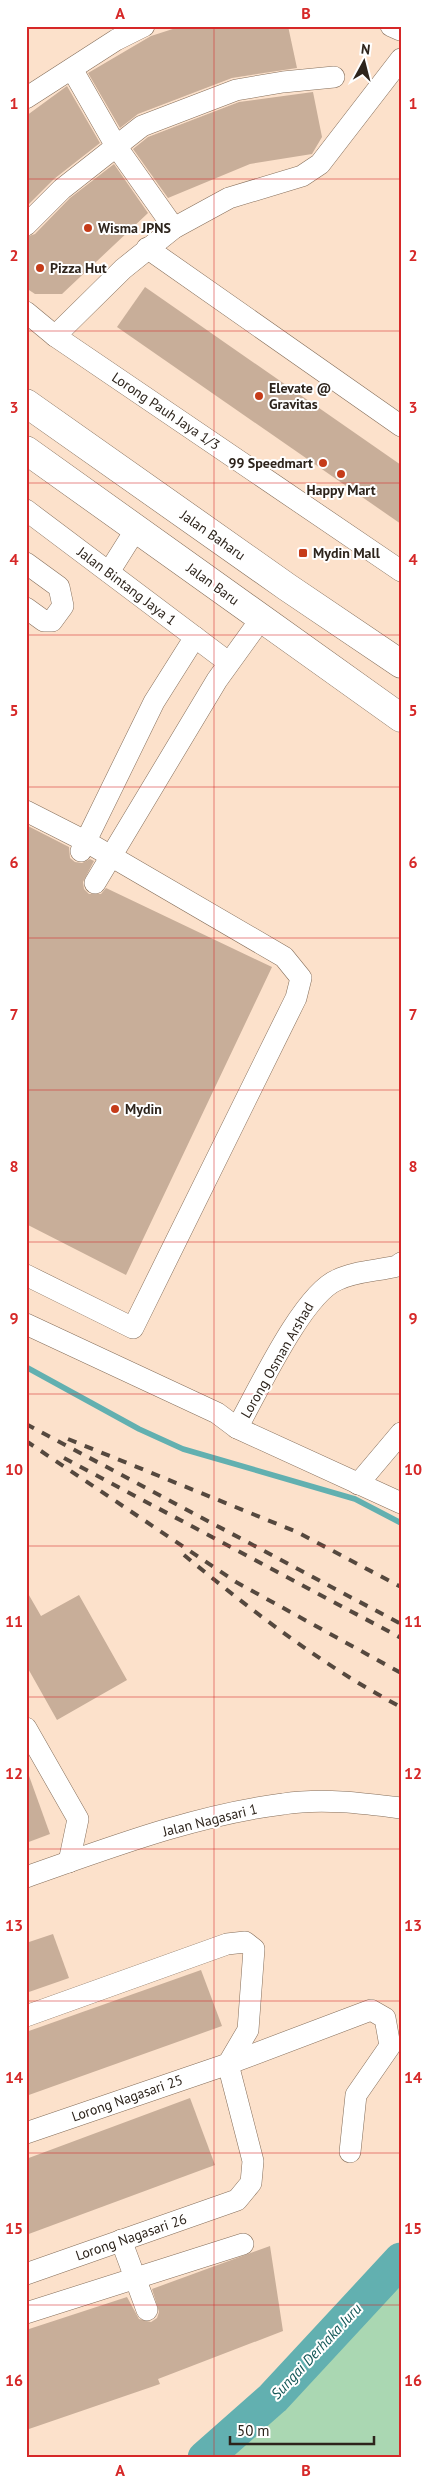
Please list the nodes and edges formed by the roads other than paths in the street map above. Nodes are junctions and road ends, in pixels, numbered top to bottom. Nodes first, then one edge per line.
1 (144, 26) edge
2 (391, 26) edge
3 (399, 26) edge
4 (401, 30) edge
5 (401, 59) edge
6 (72, 69) junction
7 (334, 77) dead end
8 (26, 98) edge
9 (116, 146) junction
10 (26, 226) edge
11 (174, 228) junction
12 (146, 248) junction
13 (26, 312) edge
14 (56, 336) junction
15 (26, 404) edge
16 (401, 426) edge
17 (26, 450) edge
18 (26, 510) edge
19 (136, 529) junction
20 (26, 563) edge
21 (401, 571) edge
22 (109, 572) junction
23 (26, 608) edge
24 (261, 619) junction
25 (195, 637) junction
26 (228, 662) junction
27 (401, 664) edge
28 (401, 718) edge
29 (26, 811) edge
30 (83, 846) junction
31 (110, 857) junction
32 (95, 883) dead end
33 (401, 1263) edge
34 (26, 1275) edge
35 (26, 1324) edge
36 (237, 1428) junction
37 (401, 1433) edge
38 (358, 1484) junction
39 (401, 1503) edge
40 (26, 1728) edge
41 (33, 1754) edge
42 (401, 1808) edge
43 (69, 1862) junction
44 (26, 1877) edge
45 (26, 2016) edge
46 (228, 2064) junction
47 (26, 2132) edge
48 (350, 2152) dead end
49 (121, 2240) junction
50 (242, 2244) dead end
51 (26, 2274) edge
52 (136, 2279) junction
53 (147, 2310) dead end
54 (26, 2314) edge

1 - 6 street
2 - 4 street
3 - 4 street
5 - 11 street
6 - 8 street
6 - 9 street
7 - 9 street
9 - 10 street
9 - 11 street
11 - 12 street
12 - 14 street
12 - 16 street
13 - 14 street, Lorong Pauh Jaya 1/3
14 - 21 street, Lorong Pauh Jaya 1/3
15 - 27 highway, Jalan Baharu
17 - 19 highway, Jalan Baru
18 - 22 street, Jalan Bintang Jaya 1
19 - 22 street
19 - 24 highway, Jalan Baru
20 - 23 street
22 - 25 street, Jalan Bintang Jaya 1
24 - 26 street
24 - 28 highway, Jalan Baru
25 - 26 street, Jalan Bintang Jaya 1
25 - 30 street
26 - 31 street
29 - 30 street
30 - 31 street
31 - 32 street
31 - 34 street
33 - 36 street, Lorong Osman Arshad
35 - 36 street
36 - 38 street
37 - 38 street
38 - 39 street
40 - 41 street
41 - 43 street
42 - 43 street, Jalan Nagasari 1
43 - 44 street, Jalan Nagasari 1
45 - 46 street
46 - 47 street, Lorong Nagasari 25
46 - 48 street, Lorong Nagasari 25
46 - 49 street, Lorong Nagasari 26
49 - 51 street, Lorong Nagasari 26
49 - 52 street
50 - 52 street
52 - 53 street
52 - 54 street

